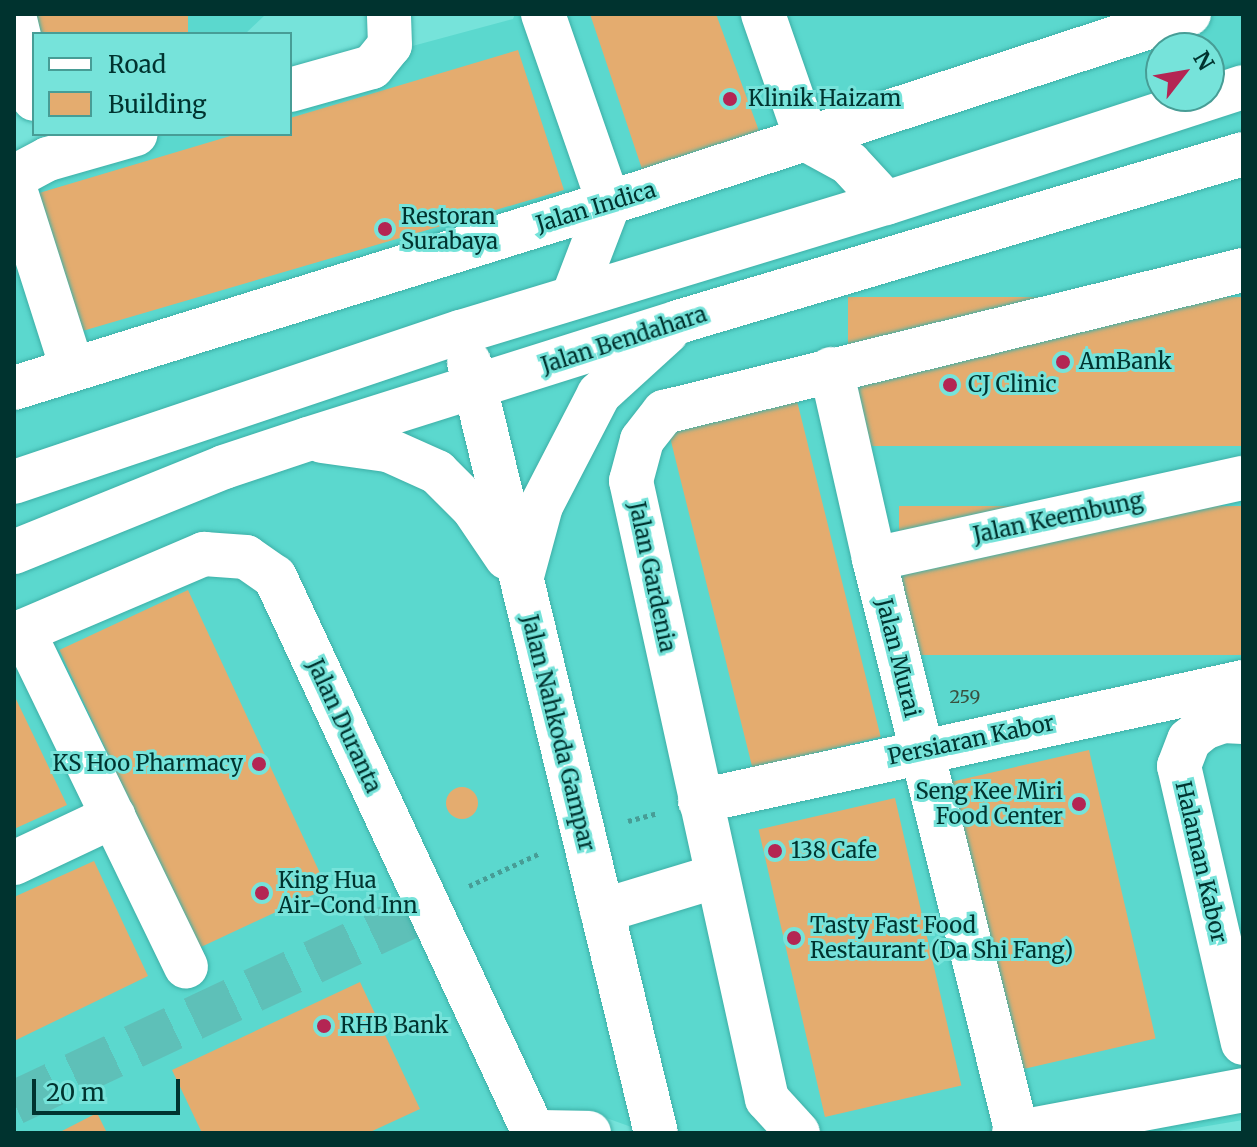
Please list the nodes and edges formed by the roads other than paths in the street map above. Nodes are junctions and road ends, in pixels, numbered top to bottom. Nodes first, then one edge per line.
1 (389, 14) edge
2 (411, 14) edge
3 (419, 14) edge
4 (543, 14) edge
5 (763, 14) edge
6 (14, 15) edge
7 (1179, 15) edge
8 (1243, 87) edge
9 (292, 89) edge
10 (32, 91) edge
11 (127, 136) edge
12 (807, 140) junction
13 (1243, 154) edge
14 (35, 157) edge
15 (14, 186) edge
16 (609, 203) junction
17 (886, 203) junction
18 (1243, 270) edge
19 (573, 297) junction
20 (678, 322) junction
21 (461, 332) junction
22 (72, 368) junction
23 (831, 369) junction
24 (14, 388) edge
25 (476, 388) junction
26 (308, 439) junction
27 (1243, 478) edge
28 (14, 482) edge
29 (14, 552) edge
30 (874, 559) junction
31 (521, 580) junction
32 (18, 633) edge
33 (1243, 682) edge
34 (1243, 722) edge
35 (921, 751) junction
36 (700, 801) junction
37 (114, 816) junction
38 (14, 863) edge
39 (717, 876) junction
40 (602, 911) junction
41 (186, 966) dead end
42 (1243, 1043) edge
43 (1243, 1090) edge
44 (534, 1132) edge
45 (589, 1133) edge
46 (656, 1133) edge
47 (798, 1133) edge
48 (1015, 1133) edge

1 - 9 street
2 - 3 street
4 - 16 street
5 - 12 street
6 - 10 street
7 - 12 street, Jalan Indica
8 - 17 street
11 - 14 street
12 - 16 street, Jalan Indica
12 - 17 street
13 - 20 street, Jalan Bendahara
15 - 22 street
16 - 19 street
16 - 22 street, Jalan Indica
17 - 19 street
18 - 23 street, Jalan Gardenia
19 - 21 street
20 - 25 street, Jalan Bendahara
20 - 31 street
21 - 25 street, Jalan Nahkoda Gampar
21 - 28 street
22 - 24 street, Jalan Indica
23 - 30 street, Jalan Murai
23 - 36 street, Jalan Gardenia
25 - 26 street, Jalan Bendahara
25 - 31 street, Jalan Nahkoda Gampar
26 - 29 street, Jalan Bendahara
26 - 31 street
27 - 30 street, Jalan Keembung
30 - 35 street, Jalan Murai
31 - 40 street, Jalan Nahkoda Gampar
32 - 37 street
32 - 44 street, Jalan Duranta
33 - 35 street, Persiaran Kabor
34 - 42 street, Halaman Kabor
35 - 36 street, Persiaran Kabor
35 - 48 street, Jalan Murai
36 - 39 street, Jalan Gardenia
37 - 38 street
37 - 41 street
39 - 40 street
39 - 47 street, Jalan Gardenia
40 - 46 street, Jalan Nahkoda Gampar
43 - 48 street
44 - 45 street

